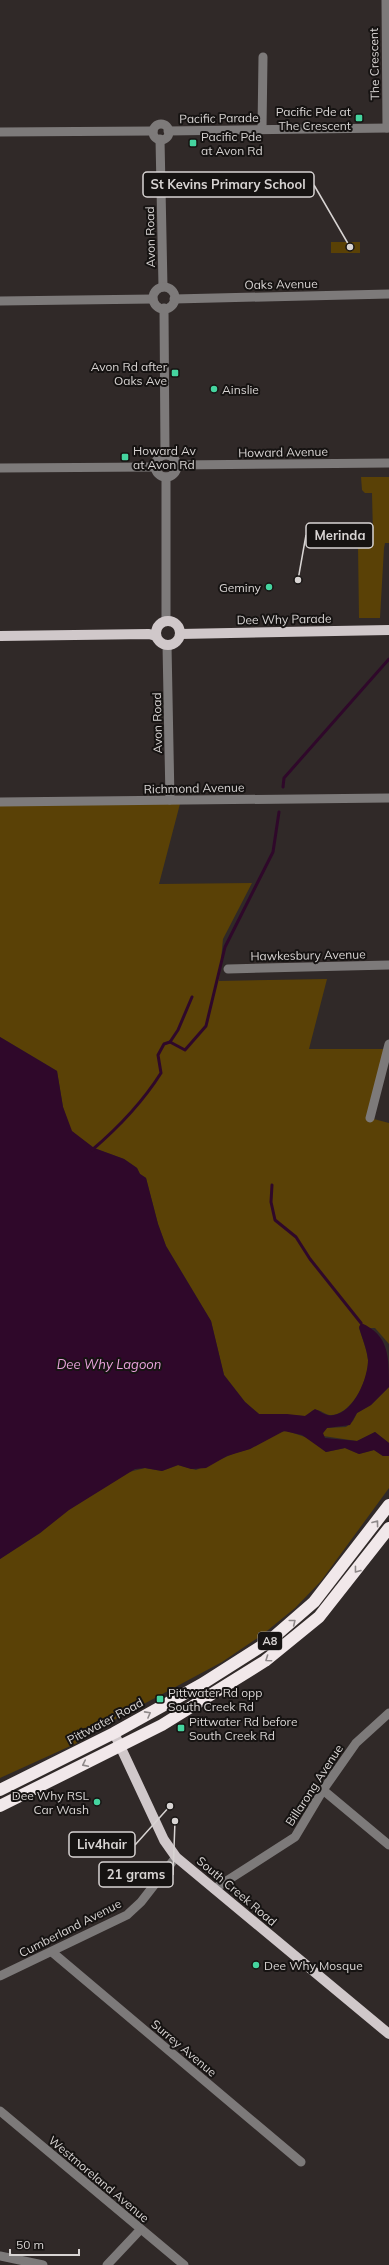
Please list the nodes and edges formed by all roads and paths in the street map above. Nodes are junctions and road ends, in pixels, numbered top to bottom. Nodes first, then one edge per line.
1 (386, 0) edge
2 (262, 57) dead end
3 (388, 128) edge
4 (262, 130) junction
5 (153, 131) junction
6 (168, 131) junction
7 (0, 132) edge
8 (160, 139) junction
9 (163, 287) junction
10 (389, 294) edge
11 (153, 299) junction
12 (174, 299) junction
13 (0, 301) edge
14 (164, 308) junction
15 (165, 454) junction
16 (389, 463) edge
17 (177, 465) junction
18 (154, 466) junction
19 (0, 468) edge
20 (166, 477) junction
21 (166, 621) junction
22 (389, 630) edge
23 (180, 634) junction
24 (0, 636) edge
25 (156, 636) junction
26 (167, 645) junction
27 (389, 798) edge
28 (170, 800) junction
29 (0, 802) edge
30 (389, 965) edge
31 (228, 969) dead end
32 (389, 1044) edge
33 (370, 1118) dead end
34 (389, 1505) edge
35 (389, 1528) edge
36 (389, 1713) edge
37 (114, 1733) junction
38 (120, 1747) junction
39 (0, 1790) edge
40 (323, 1790) junction
41 (0, 1806) edge
42 (389, 1845) edge
43 (176, 1857) junction
44 (214, 1890) junction
45 (52, 1952) junction
46 (0, 1976) edge
47 (389, 2034) edge
48 (0, 2111) edge
49 (301, 2162) dead end
50 (140, 2230) junction
51 (0, 2256) edge
52 (42, 2265) edge
53 (107, 2265) edge
54 (184, 2265) edge

1 - 3 street, The Crescent
2 - 4 street
3 - 4 street, Pacific Parade
4 - 6 street, Pacific Parade
5 - 6 street
5 - 7 street
5 - 8 street
6 - 8 street
8 - 9 street, Avon Road
9 - 11 street
9 - 12 street
10 - 12 street, Oaks Avenue
11 - 13 street
11 - 14 street
12 - 14 street
14 - 15 street
15 - 17 street
15 - 18 street
16 - 17 street, Howard Avenue
17 - 20 street
18 - 19 street
18 - 20 street
20 - 21 street
21 - 23 main road
21 - 25 main road
22 - 23 main road, Dee Why Parade
23 - 26 main road
24 - 25 main road
25 - 26 main road
26 - 28 street, Avon Road
27 - 28 street, Richmond Avenue
28 - 29 street, Richmond Avenue
30 - 31 street, Hawkesbury Avenue
32 - 33 street
37 -> 34 highway, Pittwater Road / A8
35 -> 38 highway, A8
36 - 40 street, Billarong Avenue
37 - 38 main road, South Creek Road
37 - 39 highway, Pittwater Road / A8
38 -> 41 highway, A8
38 - 43 main road, South Creek Road
40 - 42 street
40 - 44 street, Billarong Avenue
43 - 44 main road, South Creek Road
43 - 45 street, Cumberland Avenue
44 - 47 main road, South Creek Road
45 - 46 street, Cumberland Avenue
45 - 49 street, Surrey Avenue
48 - 50 street, Westmoreland Avenue
50 - 53 street
50 - 54 street, Westmoreland Avenue
51 - 52 street

